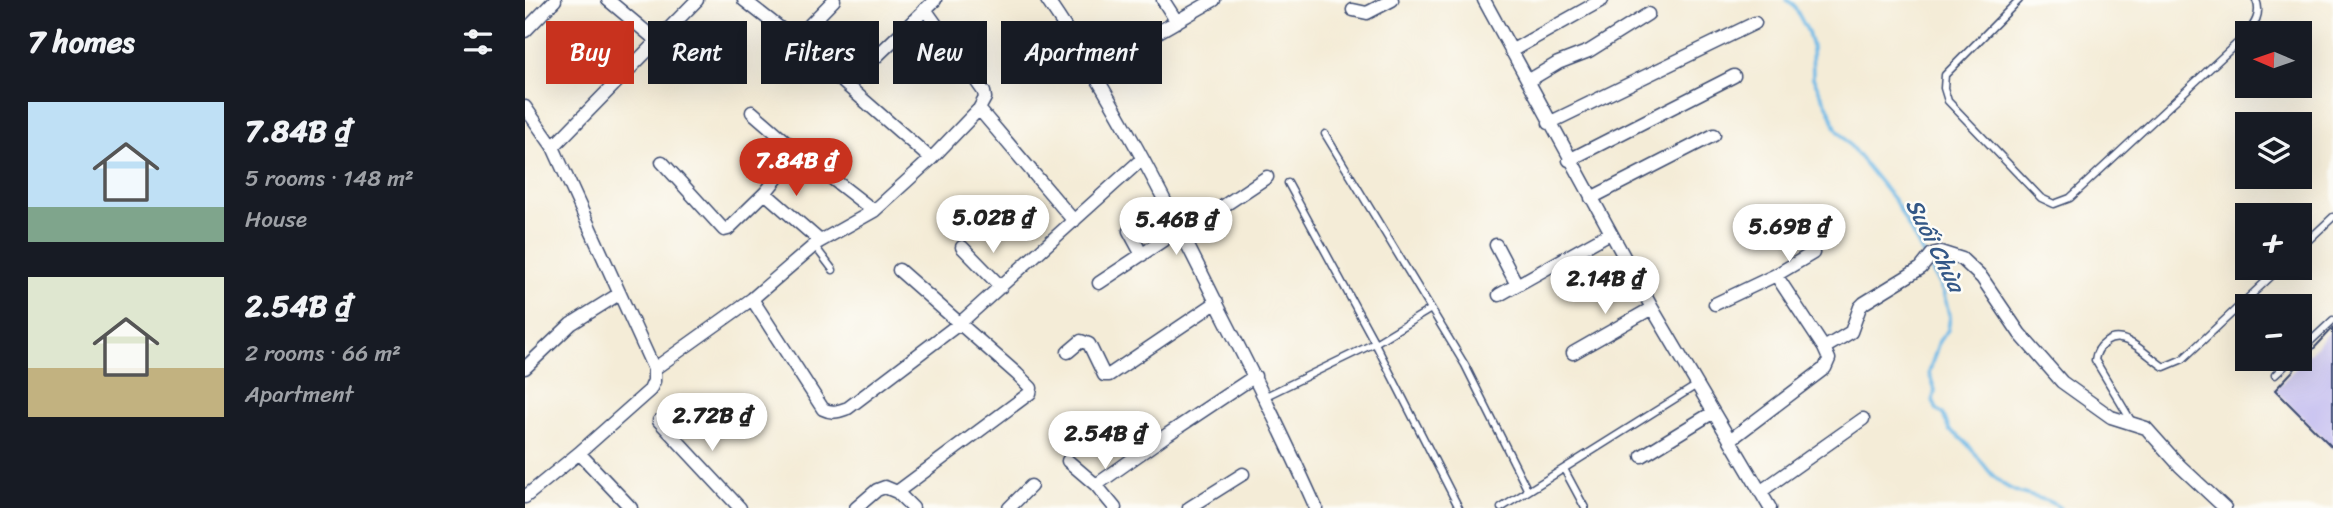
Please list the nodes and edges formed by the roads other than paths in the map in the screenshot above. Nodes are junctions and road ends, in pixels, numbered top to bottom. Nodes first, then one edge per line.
1 (555, 0) edge
2 (608, 0) edge
3 (697, 0) edge
4 (744, 0) edge
5 (834, 0) edge
6 (1047, 0) edge
7 (1163, 0) edge
8 (1214, 0) edge
9 (1392, 0) edge
10 (1485, 0) edge
11 (1602, 0) edge
12 (2019, 0) edge
13 (2256, 0) edge
14 (930, 5) edge
15 (1353, 10) dead end
16 (1648, 14) dead end
17 (677, 21) edge
18 (771, 21) edge
19 (814, 21) edge
20 (1060, 21) edge
21 (1177, 22) junction
22 (1755, 23) dead end
23 (1162, 30) edge
24 (525, 31) edge
25 (648, 33) edge
26 (648, 50) edge
27 (1511, 51) junction
28 (1734, 76) dead end
29 (1528, 81) junction
30 (1100, 84) edge
31 (847, 85) joint
32 (525, 107) edge
33 (979, 109) junction
34 (752, 112) dead end
35 (1549, 123) junction
36 (1325, 134) dead end
37 (1714, 135) dead end
38 (553, 147) junction
39 (798, 152) junction
40 (931, 159) junction
41 (1143, 159) junction
42 (1569, 160) junction
43 (662, 162) dead end
44 (1267, 177) dead end
45 (1288, 183) dead end
46 (765, 193) junction
47 (1591, 198) junction
48 (874, 211) junction
49 (2333, 218) edge
50 (1074, 221) junction
51 (1129, 231) dead end
52 (1181, 231) junction
53 (1610, 233) junction
54 (2312, 237) edge
55 (817, 243) junction
56 (1496, 245) dead end
57 (962, 247) dead end
58 (1813, 253) dead end
59 (1142, 255) junction
60 (833, 270) dead end
61 (899, 270) dead end
62 (1776, 275) junction
63 (2267, 280) edge
64 (1098, 283) dead end
65 (1517, 285) junction
66 (1001, 287) junction
67 (619, 294) junction
68 (1499, 295) dead end
69 (752, 299) junction
70 (1217, 302) junction
71 (1715, 304) dead end
72 (1652, 308) junction
73 (1431, 309) junction
74 (2333, 320) edge
75 (960, 323) junction
76 (2312, 340) edge
77 (1375, 343) junction
78 (1824, 348) junction
79 (1068, 352) dead end
80 (1573, 353) dead end
81 (525, 368) edge
82 (654, 369) junction
83 (2280, 371) edge
84 (2276, 375) dead end
85 (1255, 376) junction
86 (1697, 385) junction
87 (1266, 396) junction
88 (1713, 413) junction
89 (1863, 419) dead end
90 (659, 421) dead end
91 (2133, 424) junction
92 (1730, 440) junction
93 (579, 453) junction
94 (1643, 456) dead end
95 (1068, 461) dead end
96 (1563, 469) junction
97 (1243, 474) dead end
98 (1096, 485) junction
99 (1031, 486) dead end
100 (1528, 491) junction
101 (897, 492) junction
102 (1760, 492) junction
103 (525, 497) edge
104 (631, 508) edge
105 (740, 508) edge
106 (856, 508) edge
107 (913, 508) edge
108 (1009, 508) edge
109 (1115, 508) edge
110 (1189, 508) edge
111 (1316, 508) edge
112 (1459, 508) edge
113 (1501, 508) edge
114 (1585, 508) edge
115 (1770, 508) edge
116 (2225, 508) edge

1 - 24 street
2 - 25 street
3 - 17 street
4 - 18 street
5 - 19 street
6 - 20 street
7 - 21 street
8 - 21 street
9 - 15 street
10 - 27 street
11 - 27 street
12 - 13 lane
14 - 31 street
14 - 33 street
16 - 29 street
21 - 23 street
22 - 35 street
26 - 38 street
27 - 29 street
28 - 42 street
29 - 35 street
30 - 41 street
31 - 40 street
32 - 38 street
33 - 40 street
33 - 50 street
34 - 39 street
35 - 42 street
36 - 73 lane
37 - 47 street
38 - 67 street
39 - 46 street
39 - 48 street
40 - 48 street
41 - 50 street
41 - 52 street
42 - 47 street
43 - 46 street
44 - 52 street
45 - 77 lane
46 - 55 street
47 - 53 street
48 - 55 street
49 - 54 lane
50 - 66 street
51 - 59 street
52 - 59 street
52 - 70 street
53 - 65 street
53 - 72 street
55 - 60 lane
55 - 69 street
56 - 65 street
57 - 66 street
58 - 62 street
59 - 64 street
61 - 75 street
62 - 71 street
62 - 78 street
63 - 91 lane
65 - 68 street
66 - 75 street
67 - 81 street
67 - 82 street
69 - 75 street
69 - 82 street
70 - 79 street
70 - 85 street
72 - 80 street
72 - 86 street
73 - 77 lane
73 - 100 lane
74 - 76 lane
75 - 101 street
77 - 87 lane
77 - 112 lane
78 - 91 street
78 - 92 street
82 - 93 street
83 - 84 lane
85 - 87 street
85 - 98 street
86 - 88 street
86 - 96 lane
87 - 111 street
88 - 92 street
88 - 94 street
89 - 102 street
90 - 105 street
91 - 116 street
92 - 102 street
93 - 103 street
93 - 104 street
95 - 98 street
96 - 100 lane
96 - 114 lane
97 - 110 street
98 - 109 street
99 - 108 street
100 - 113 lane
101 - 106 street
101 - 107 street
102 - 115 street

